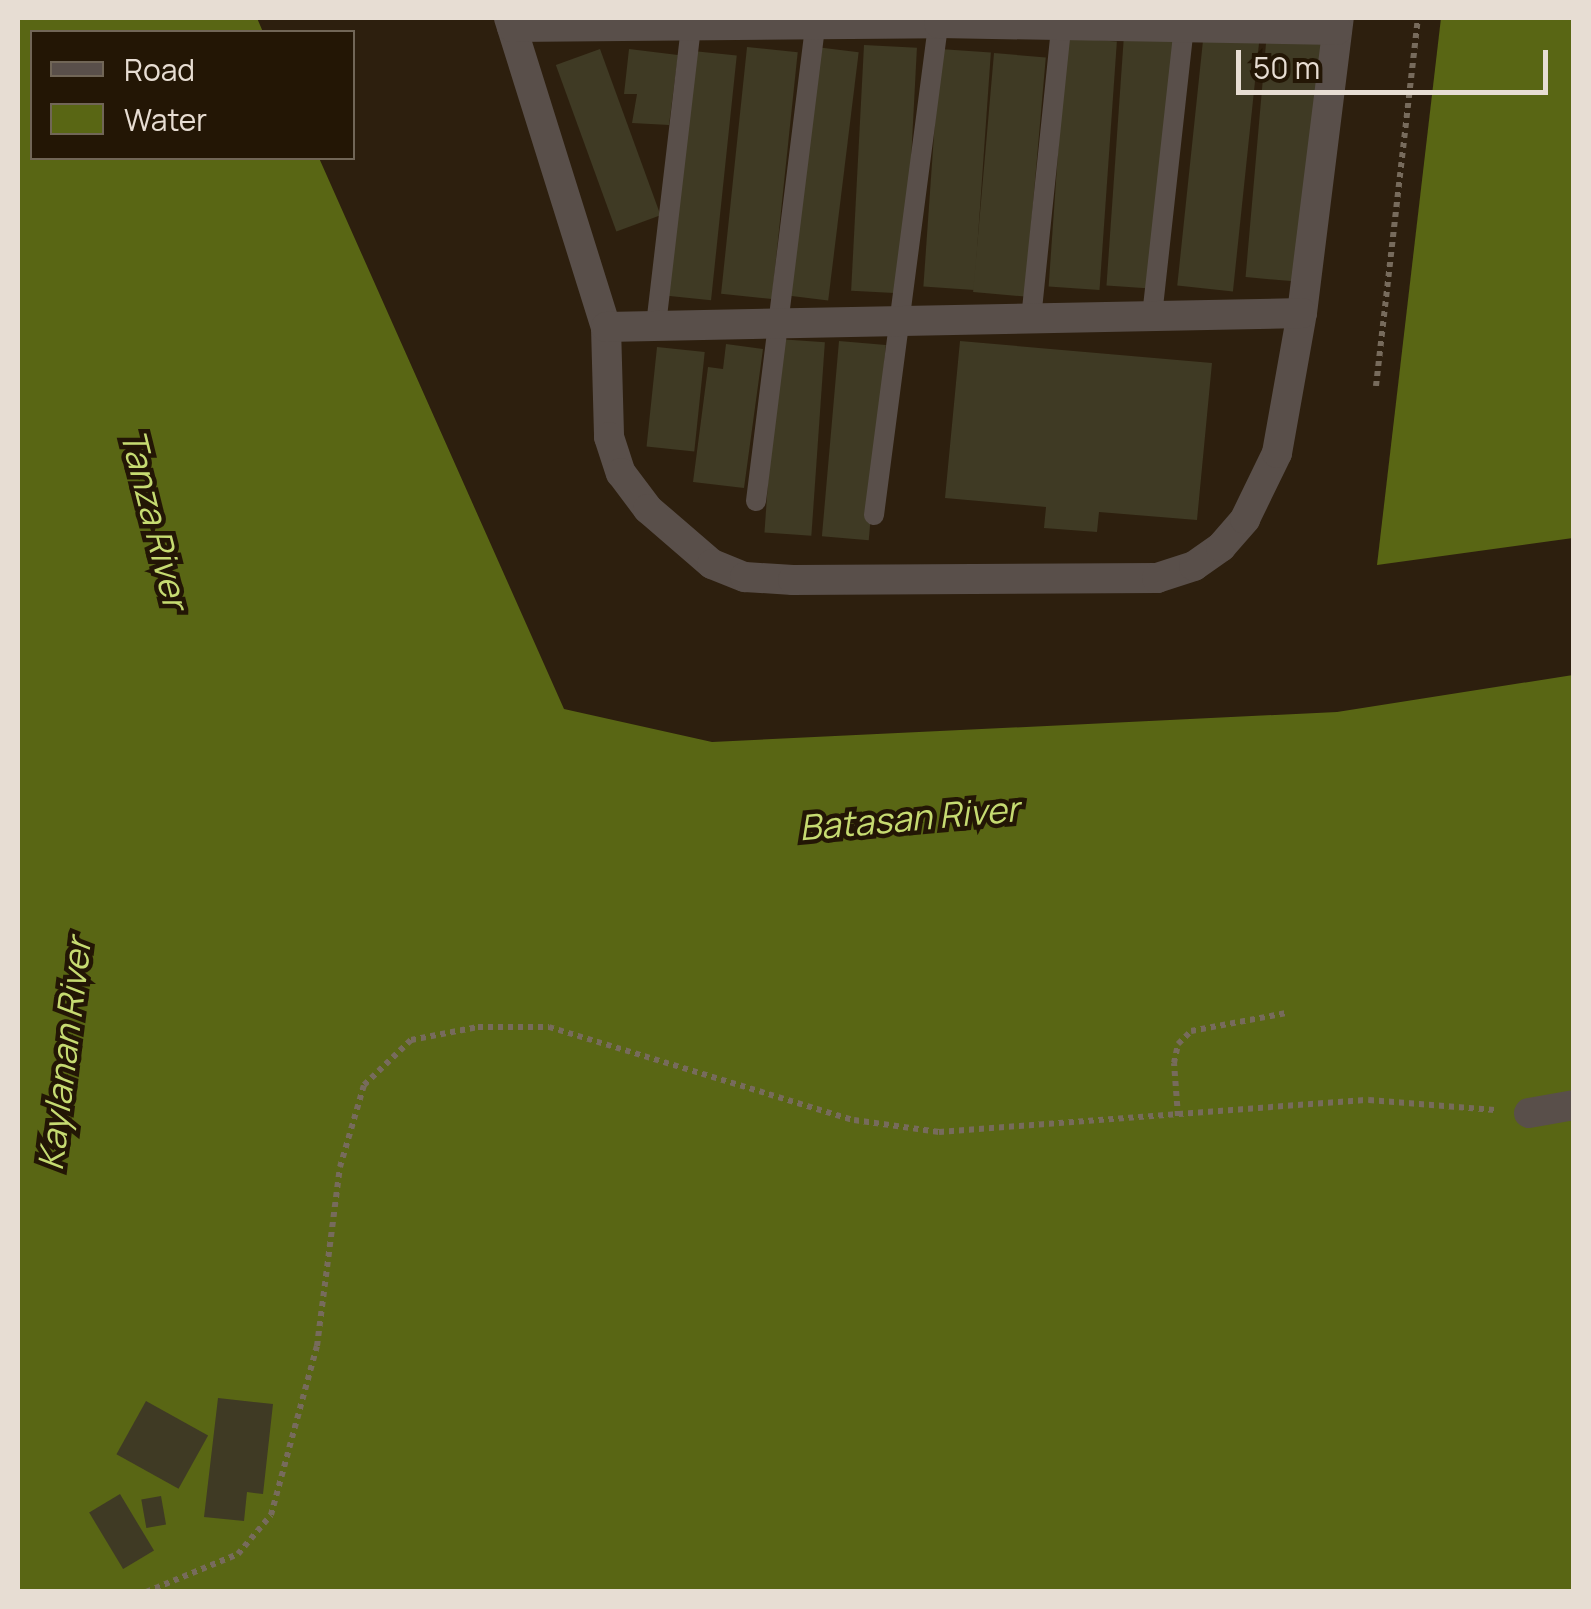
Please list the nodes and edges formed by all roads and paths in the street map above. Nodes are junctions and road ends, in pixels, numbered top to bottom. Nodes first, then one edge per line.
1 (1418, 18) edge
2 (816, 20) edge
3 (939, 20) edge
4 (570, 21) edge
5 (692, 21) edge
6 (510, 22) edge
7 (1062, 22) edge
8 (1185, 23) edge
9 (1338, 24) edge
10 (1302, 313) junction
11 (1152, 316) junction
12 (1032, 319) junction
13 (899, 321) junction
14 (773, 323) junction
15 (656, 325) junction
16 (606, 327) junction
17 (1376, 386) dead end
18 (756, 500) dead end
19 (874, 515) dead end
20 (1286, 1013) dead end
21 (1574, 1105) edge
22 (1529, 1114) joint
23 (1178, 1116) junction
24 (146, 1592) edge

1 - 17 path
2 - 3 street
2 - 5 street
2 - 14 lane
3 - 7 street
3 - 13 lane
4 - 5 street
4 - 6 street
5 - 15 lane
6 - 16 street
7 - 8 street
7 - 12 lane
8 - 9 street
8 - 11 lane
9 - 10 street
10 - 11 street
10 - 16 street
11 - 12 street
12 - 13 street
13 - 14 street
13 - 19 lane
14 - 15 street
14 - 18 lane
15 - 16 street
20 - 23 path
21 - 22 street
22 - 23 path
23 - 24 path

